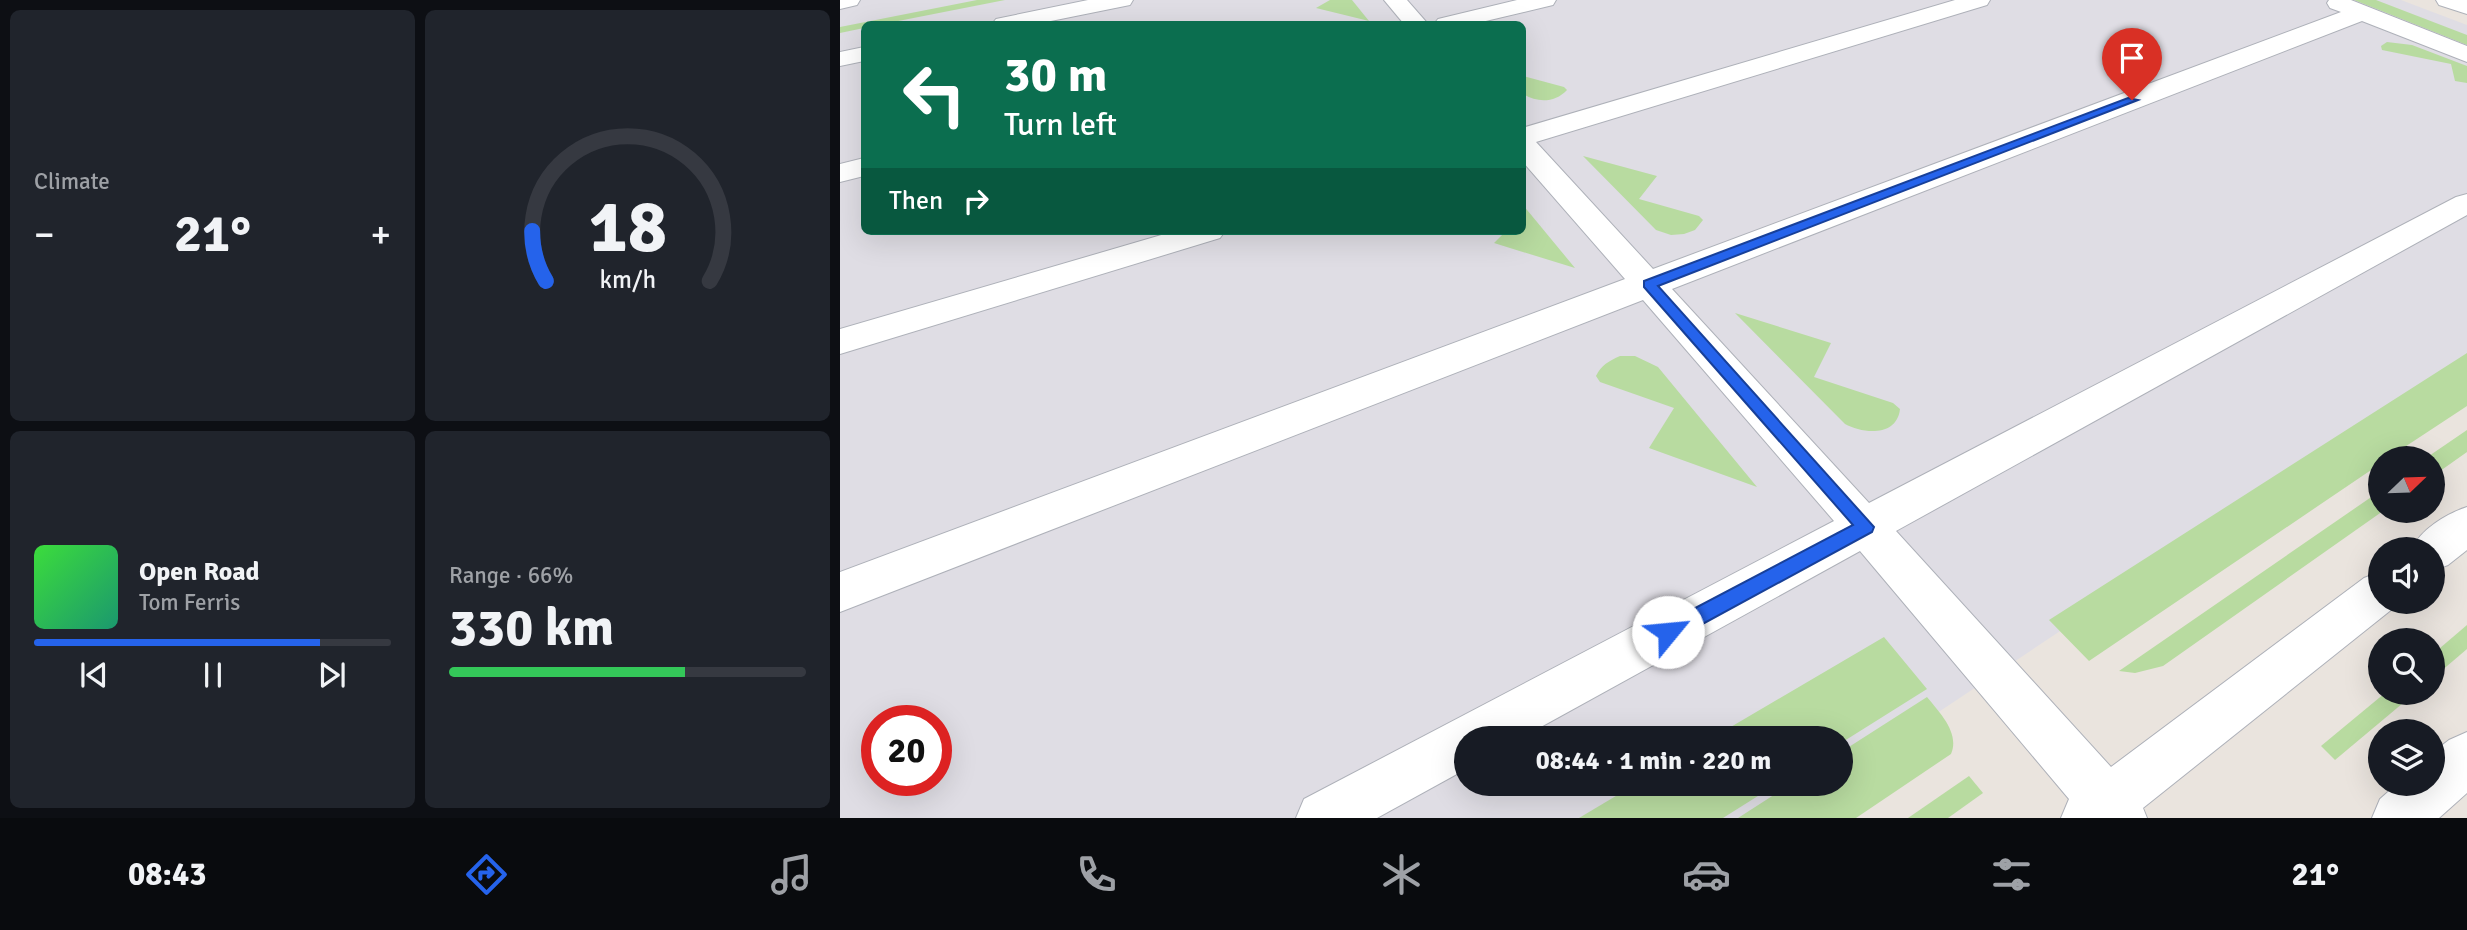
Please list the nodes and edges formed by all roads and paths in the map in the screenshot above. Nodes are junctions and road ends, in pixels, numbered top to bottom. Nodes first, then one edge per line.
1 (849, 0) edge
2 (1122, 0) edge
3 (1395, 0) edge
4 (1545, 0) edge
5 (1979, 0) edge
6 (2329, 0) edge
7 (2447, 0) edge
8 (840, 2) edge
9 (2467, 7) edge
10 (2361, 13) junction
11 (1019, 21) edge
12 (1413, 21) edge
13 (1458, 21) edge
14 (861, 55) edge
15 (2467, 55) edge
16 (840, 59) edge
17 (1526, 136) edge
18 (1526, 147) edge
19 (861, 168) edge
20 (840, 173) edge
21 (2467, 203) edge
22 (1196, 235) edge
23 (1648, 284) junction
24 (840, 342) edge
25 (2467, 525) edge
26 (1866, 527) junction
27 (2445, 542) edge
28 (840, 592) edge
29 (2368, 602) edge
30 (1495, 726) edge
31 (1454, 748) edge
32 (2467, 758) edge
33 (2105, 813) edge
34 (1323, 818) edge
35 (2399, 818) edge

1 - 8 lane
2 - 11 lane
3 - 12 lane
4 - 13 lane
5 - 17 lane
6 - 10 lane
7 - 9 lane
10 - 15 lane
10 - 23 lane
14 - 16 lane
18 - 23 lane
19 - 20 lane
21 - 26 lane
22 - 24 lane
23 - 26 lane
23 - 28 lane
25 - 27 lane
26 - 30 lane
26 - 33 lane
29 - 33 lane
31 - 34 lane
32 - 35 lane

